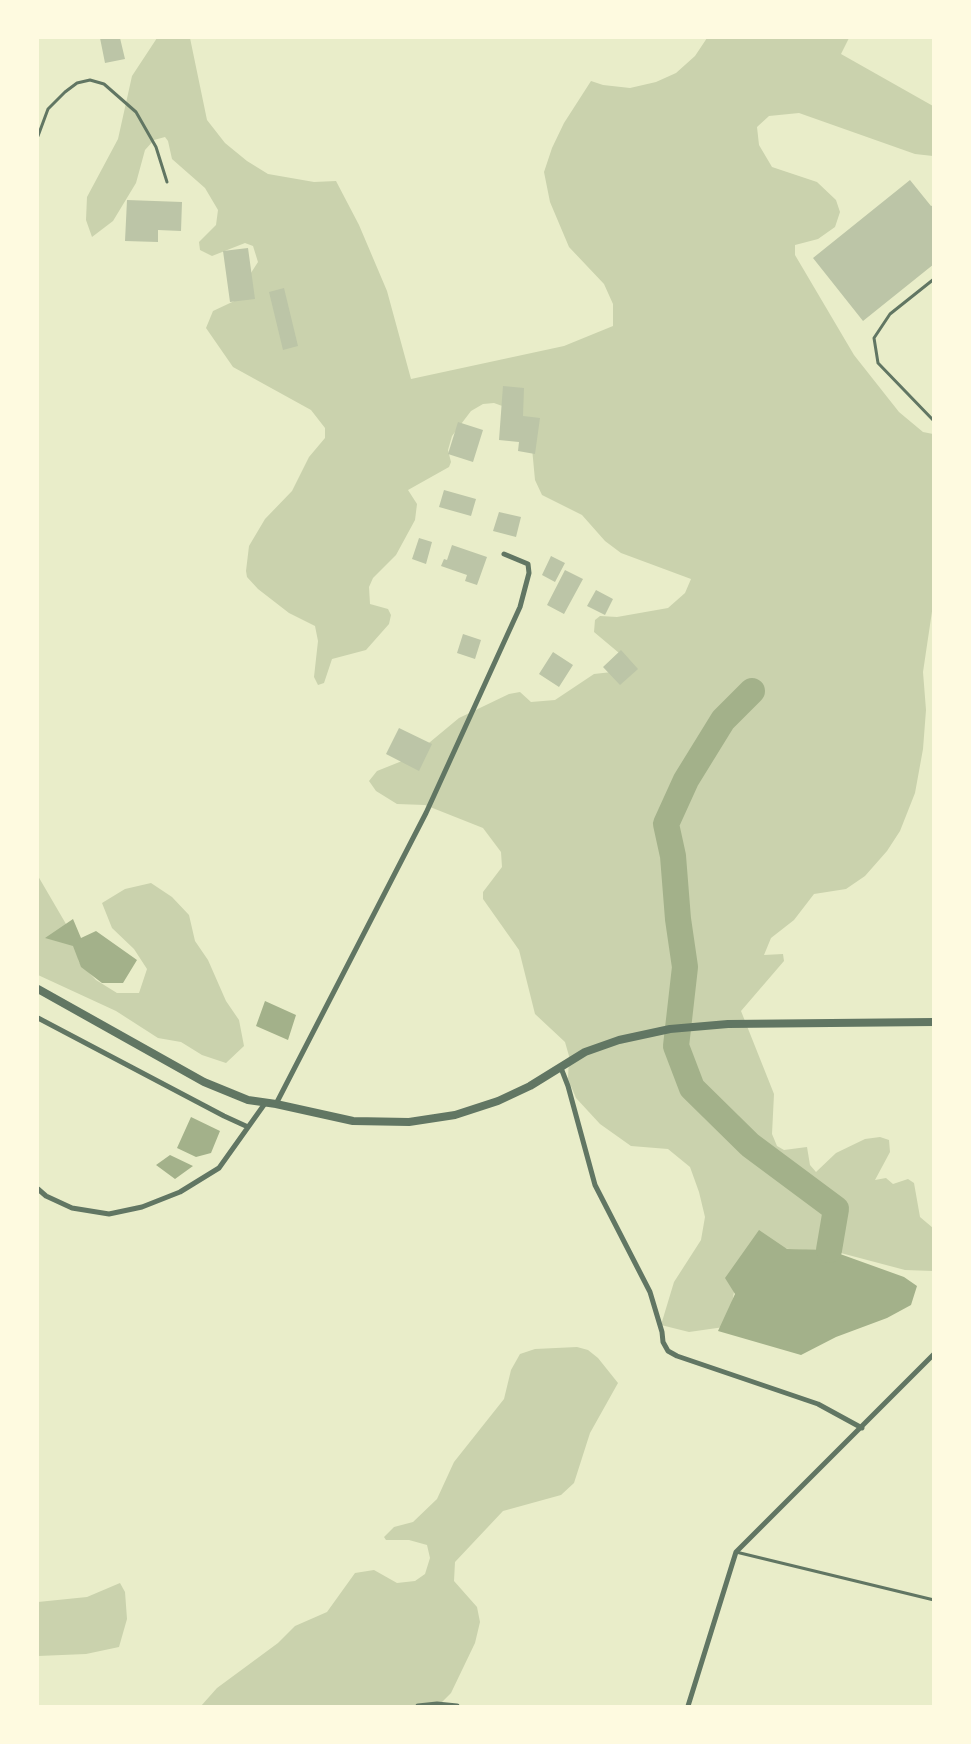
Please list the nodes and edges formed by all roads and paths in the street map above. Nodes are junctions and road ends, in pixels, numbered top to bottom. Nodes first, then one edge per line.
1 (38, 136) edge
2 (167, 182) dead end
3 (934, 279) edge
4 (934, 421) edge
5 (504, 554) dead end
6 (38, 989) edge
7 (38, 1018) edge
8 (934, 1022) edge
9 (561, 1068) junction
10 (266, 1102) junction
11 (276, 1104) junction
12 (248, 1127) junction
13 (38, 1189) edge
14 (934, 1354) edge
15 (862, 1428) junction
16 (736, 1552) junction
17 (934, 1600) edge
18 (418, 1706) edge
19 (457, 1706) edge
20 (688, 1706) edge

1 - 2 lane
3 - 4 lane
5 - 11 street
6 - 10 street
7 - 12 street
8 - 9 street
9 - 11 street
9 - 15 street
10 - 11 street
10 - 12 street
12 - 13 street
14 - 15 street
15 - 16 street
16 - 17 lane
16 - 20 street
18 - 19 street

